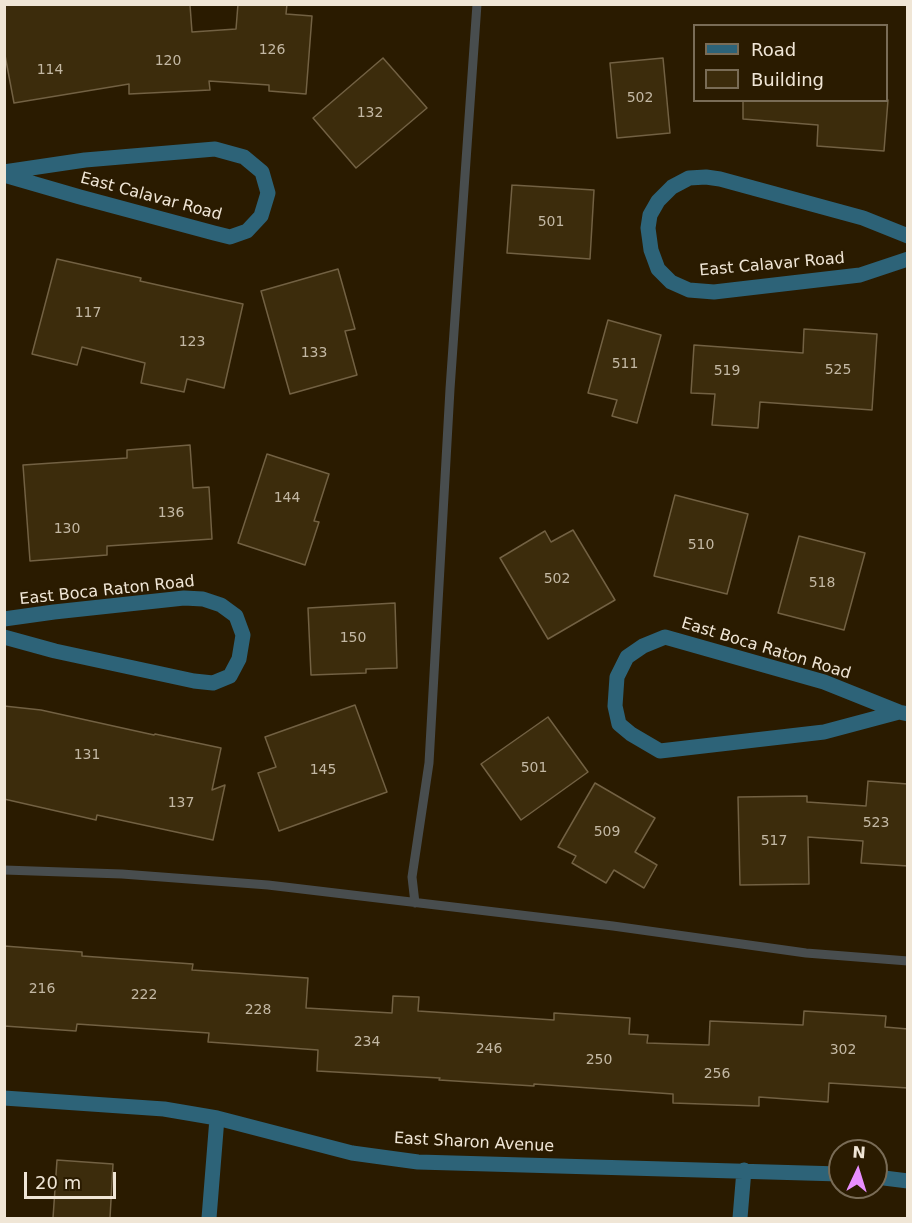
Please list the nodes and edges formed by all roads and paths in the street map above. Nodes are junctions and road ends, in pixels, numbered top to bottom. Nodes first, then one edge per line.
1 (4, 174) edge
2 (908, 236) edge
3 (908, 259) edge
4 (4, 619) edge
5 (4, 637) edge
6 (903, 713) edge
7 (4, 1098) edge
8 (217, 1118) junction
9 (744, 1170) junction
10 (828, 1174) edge
11 (888, 1178) edge
12 (908, 1181) edge
13 (209, 1218) edge
14 (740, 1218) edge

1 - 1 street, East Calavar Road
2 - 3 street, East Calavar Road
4 - 5 street, East Boca Raton Road
6 - 6 street, East Boca Raton Road
7 - 8 street, East Sharon Avenue
8 - 9 street, East Sharon Avenue
8 - 13 street
9 - 10 street, East Sharon Avenue
9 - 14 street
11 - 12 street

